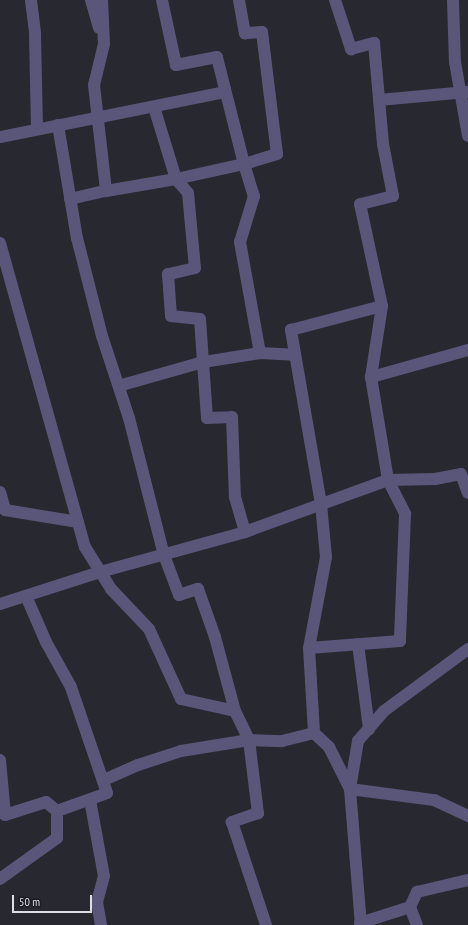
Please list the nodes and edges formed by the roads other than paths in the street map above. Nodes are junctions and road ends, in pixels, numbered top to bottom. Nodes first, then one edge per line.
1 (31, 0) edge
2 (91, 0) edge
3 (102, 0) edge
4 (162, 0) edge
5 (239, 0) edge
6 (335, 0) edge
7 (453, 0) edge
8 (104, 44) junction
9 (225, 92) junction
10 (464, 93) edge
11 (379, 100) junction
12 (154, 107) junction
13 (99, 118) junction
14 (58, 126) junction
15 (37, 129) junction
16 (468, 136) edge
17 (0, 137) edge
18 (244, 164) junction
19 (176, 179) junction
20 (106, 191) junction
21 (70, 199) junction
22 (0, 243) edge
23 (382, 306) junction
24 (468, 350) edge
25 (260, 353) junction
26 (294, 355) junction
27 (203, 362) junction
28 (371, 378) junction
29 (119, 386) junction
30 (388, 480) junction
31 (0, 492) edge
32 (468, 493) edge
33 (321, 504) junction
34 (78, 522) junction
35 (246, 532) junction
36 (164, 555) junction
37 (100, 572) junction
38 (26, 596) junction
39 (0, 604) edge
40 (358, 644) junction
41 (309, 648) junction
42 (466, 651) edge
43 (235, 711) junction
44 (368, 729) junction
45 (314, 733) junction
46 (249, 740) junction
47 (0, 760) edge
48 (104, 780) junction
49 (350, 789) junction
50 (90, 800) junction
51 (57, 812) junction
52 (468, 816) edge
53 (0, 879) edge
54 (468, 880) edge
55 (410, 907) junction
56 (360, 924) edge
57 (101, 925) edge
58 (266, 925) edge
59 (417, 925) edge

1 - 15 street
2 - 8 street
3 - 8 street
4 - 9 street
5 - 18 street
6 - 11 street
7 - 10 street
8 - 13 street
9 - 12 street
9 - 18 street
10 - 11 street
10 - 16 street
11 - 23 street
12 - 13 street
12 - 19 street
13 - 14 street
13 - 20 street
14 - 15 street
14 - 21 street
15 - 17 street
18 - 19 street
18 - 25 street
19 - 20 street
19 - 27 street
20 - 21 street
21 - 29 street
22 - 34 street
23 - 26 street
23 - 28 street
24 - 28 street
25 - 26 street
25 - 27 street
26 - 33 street
27 - 29 street
27 - 35 street
28 - 30 street
29 - 36 street
30 - 32 street
30 - 33 street
30 - 40 street
31 - 34 street
33 - 35 street
33 - 41 street
34 - 37 street
35 - 36 street
36 - 37 street
36 - 43 street
37 - 38 street
37 - 43 street
38 - 39 street
38 - 48 street
40 - 41 street
40 - 44 street
41 - 45 street
42 - 44 street
43 - 46 street
44 - 49 street
45 - 46 street
45 - 49 street
46 - 48 street
46 - 58 street
47 - 51 street
48 - 50 street
49 - 52 street
49 - 56 street
50 - 51 street
50 - 57 street
51 - 53 street
54 - 55 street
55 - 56 street
55 - 59 street

